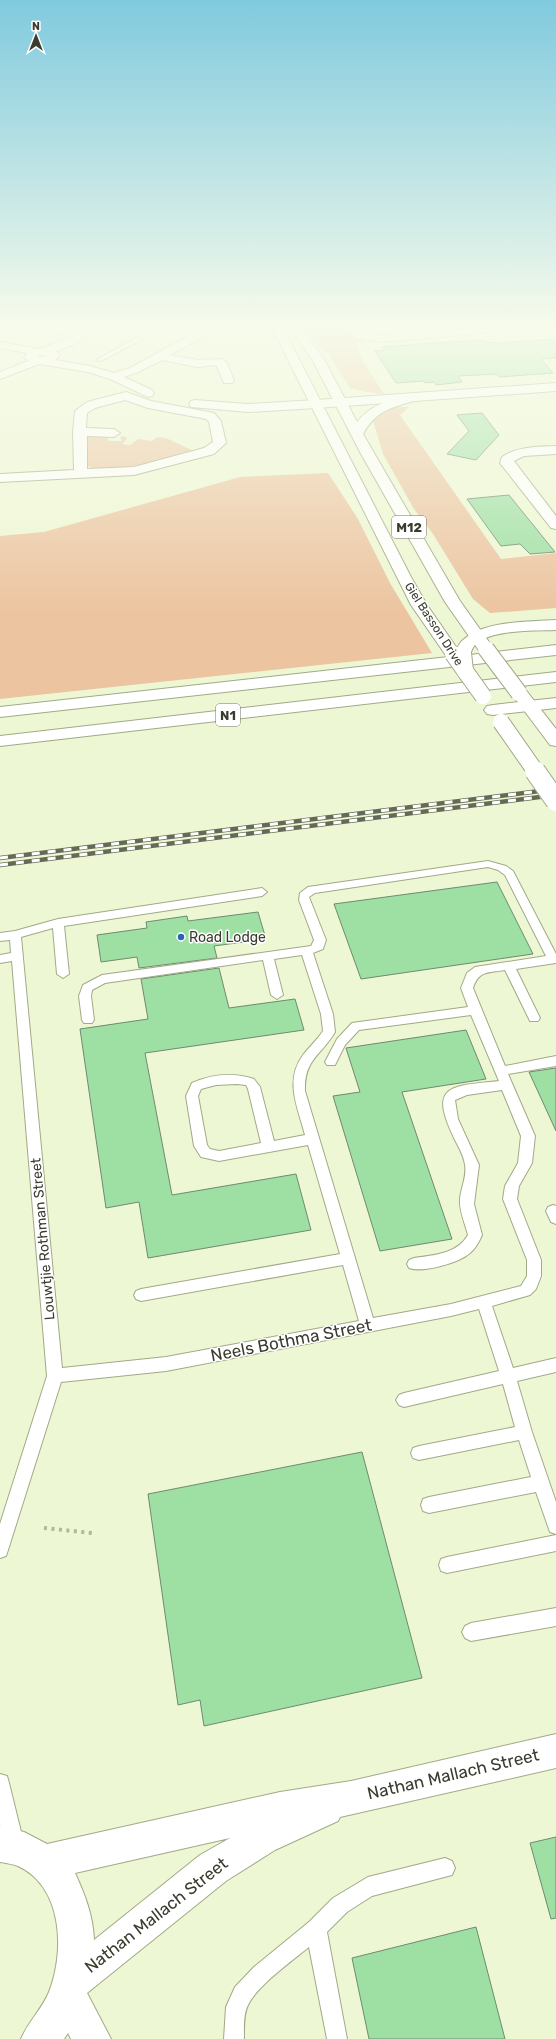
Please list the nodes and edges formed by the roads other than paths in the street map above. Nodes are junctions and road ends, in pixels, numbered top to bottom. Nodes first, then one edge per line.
1 (80, 423) edge
2 (215, 423) edge
3 (326, 423) edge
4 (352, 423) edge
5 (362, 423) edge
6 (79, 432) junction
7 (114, 432) dead end
8 (357, 433) junction
9 (556, 450) edge
10 (81, 475) junction
11 (0, 478) edge
12 (556, 525) edge
13 (556, 625) edge
14 (481, 642) junction
15 (556, 650) edge
16 (458, 653) junction
17 (556, 677) edge
18 (556, 703) edge
19 (529, 706) junction
20 (0, 712) edge
21 (497, 716) junction
22 (0, 741) edge
23 (556, 742) edge
24 (556, 801) edge
25 (262, 892) dead end
26 (58, 923) junction
27 (15, 935) junction
28 (0, 937) edge
29 (307, 951) junction
30 (17, 956) junction
31 (268, 956) junction
32 (0, 959) edge
33 (554, 959) edge
34 (509, 966) junction
35 (62, 974) dead end
36 (277, 995) dead end
37 (475, 1010) junction
38 (534, 1018) dead end
39 (88, 1020) dead end
40 (556, 1060) edge
41 (332, 1062) dead end
42 (501, 1071) junction
43 (507, 1086) junction
44 (313, 1139) junction
45 (269, 1147) junction
46 (348, 1258) junction
47 (414, 1264) dead end
48 (141, 1295) dead end
49 (484, 1302) junction
50 (368, 1326) junction
51 (556, 1365) edge
52 (55, 1376) junction
53 (508, 1376) junction
54 (404, 1400) dead end
55 (524, 1432) junction
56 (419, 1453) dead end
57 (541, 1483) junction
58 (429, 1505) dead end
59 (556, 1526) edge
60 (556, 1543) edge
61 (0, 1550) edge
62 (447, 1565) dead end
63 (556, 1617) edge
64 (471, 1632) dead end
65 (556, 1751) edge
66 (0, 1783) edge
67 (351, 1798) junction
68 (7, 1844) edge
69 (44, 1862) junction
70 (445, 1868) dead end
71 (316, 1929) junction
72 (69, 1988) junction
73 (40, 2039) edge
74 (92, 2039) edge
75 (234, 2039) edge
76 (337, 2039) edge

1 - 6 main road
2 - 10 main road
3 - 16 main road, Giel Basson Drive / M12
4 - 8 main road, Giel Basson Drive / M12
5 - 8 main road
6 - 7 main road
6 - 10 main road
8 - 14 main road, Giel Basson Drive / M12
9 - 12 main road
10 - 11 main road
13 - 14 main road
14 - 16 main road
14 - 19 main road, Giel Basson Drive / M12, bridge
15 - 20 main road, N1
16 - 21 main road, Giel Basson Drive / M12, bridge
17 - 22 main road, N1
18 - 19 main road
19 - 21 main road
19 - 23 main road, Giel Basson Drive / M12
21 - 24 main road, Giel Basson Drive / M12, bridge
25 - 26 lane
26 - 27 lane
26 - 35 lane
27 - 28 lane
27 - 30 lane, Louwtjie Rothman Street
29 - 31 lane
29 - 33 lane
29 - 44 lane
30 - 32 lane
30 - 52 lane, Louwtjie Rothman Street
31 - 36 lane
31 - 39 lane
33 - 34 lane
34 - 37 lane
34 - 38 lane
37 - 41 lane
37 - 42 lane
40 - 42 lane
42 - 43 lane
43 - 47 lane
43 - 49 lane, Neels Bothma Street
44 - 45 lane
44 - 46 lane
45 - 45 lane
46 - 48 lane
46 - 50 lane
49 - 50 lane, Neels Bothma Street
49 - 53 lane
50 - 52 lane, Neels Bothma Street
51 - 53 lane
52 - 61 lane, Louwtjie Rothman Street
53 - 54 lane
53 - 55 lane
55 - 56 lane
55 - 57 lane
57 - 58 lane
57 - 59 lane
60 - 62 lane
63 - 64 lane
65 - 67 main road, Nathan Mallach Street
66 - 68 lane
67 - 69 main road, Nathan Mallach Street
67 - 72 main road, Nathan Mallach Street
68 - 69 main road
69 - 72 main road
70 - 71 lane
71 - 75 lane
71 - 76 lane
72 - 73 main road
72 - 74 main road

